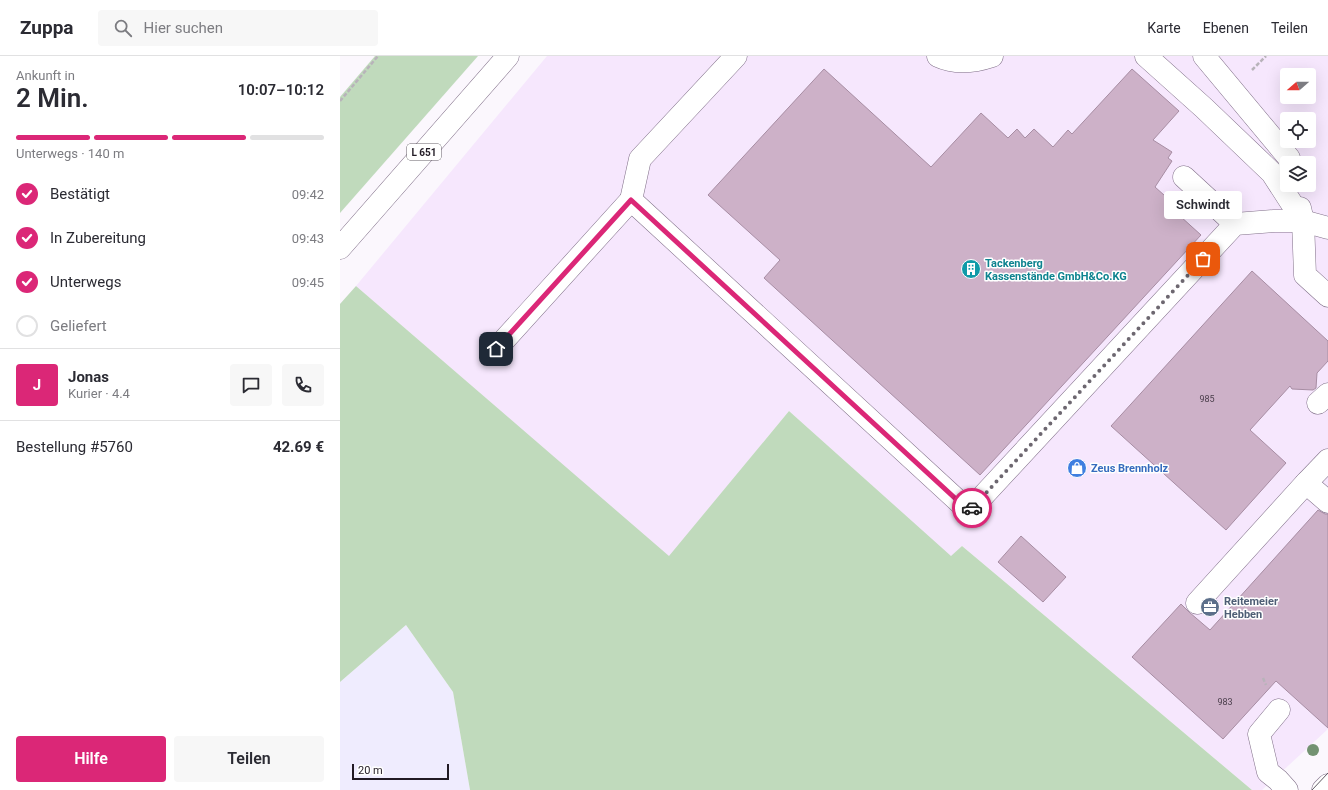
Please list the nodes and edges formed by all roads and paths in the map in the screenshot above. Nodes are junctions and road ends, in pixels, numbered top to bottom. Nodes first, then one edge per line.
1 (378, 56) edge
2 (508, 56) edge
3 (736, 56) edge
4 (938, 56) edge
5 (992, 56) edge
6 (1146, 56) edge
7 (1204, 56) edge
8 (340, 101) edge
9 (1287, 156) edge
10 (1184, 177) dead end
11 (1297, 192) edge
12 (631, 200) junction
13 (1303, 221) junction
14 (1235, 224) junction
15 (1328, 228) edge
16 (340, 248) edge
17 (1328, 296) edge
18 (496, 349) dead end
19 (1328, 460) edge
20 (1306, 484) junction
21 (1328, 502) edge
22 (1197, 603) dead end
23 (1279, 710) dead end
24 (1328, 785) edge
25 (1287, 790) edge
26 (1323, 790) edge

1 - 8 path
2 - 16 main road, L 651
3 - 12 main road
4 - 5 main road
6 - 13 main road
7 - 9 main road
10 - 14 main road
11 - 13 main road
12 - 14 main road
12 - 18 main road
13 - 14 main road
13 - 15 main road
13 - 17 main road
19 - 20 main road
20 - 21 main road
20 - 22 main road
23 - 25 main road
24 - 26 main road

